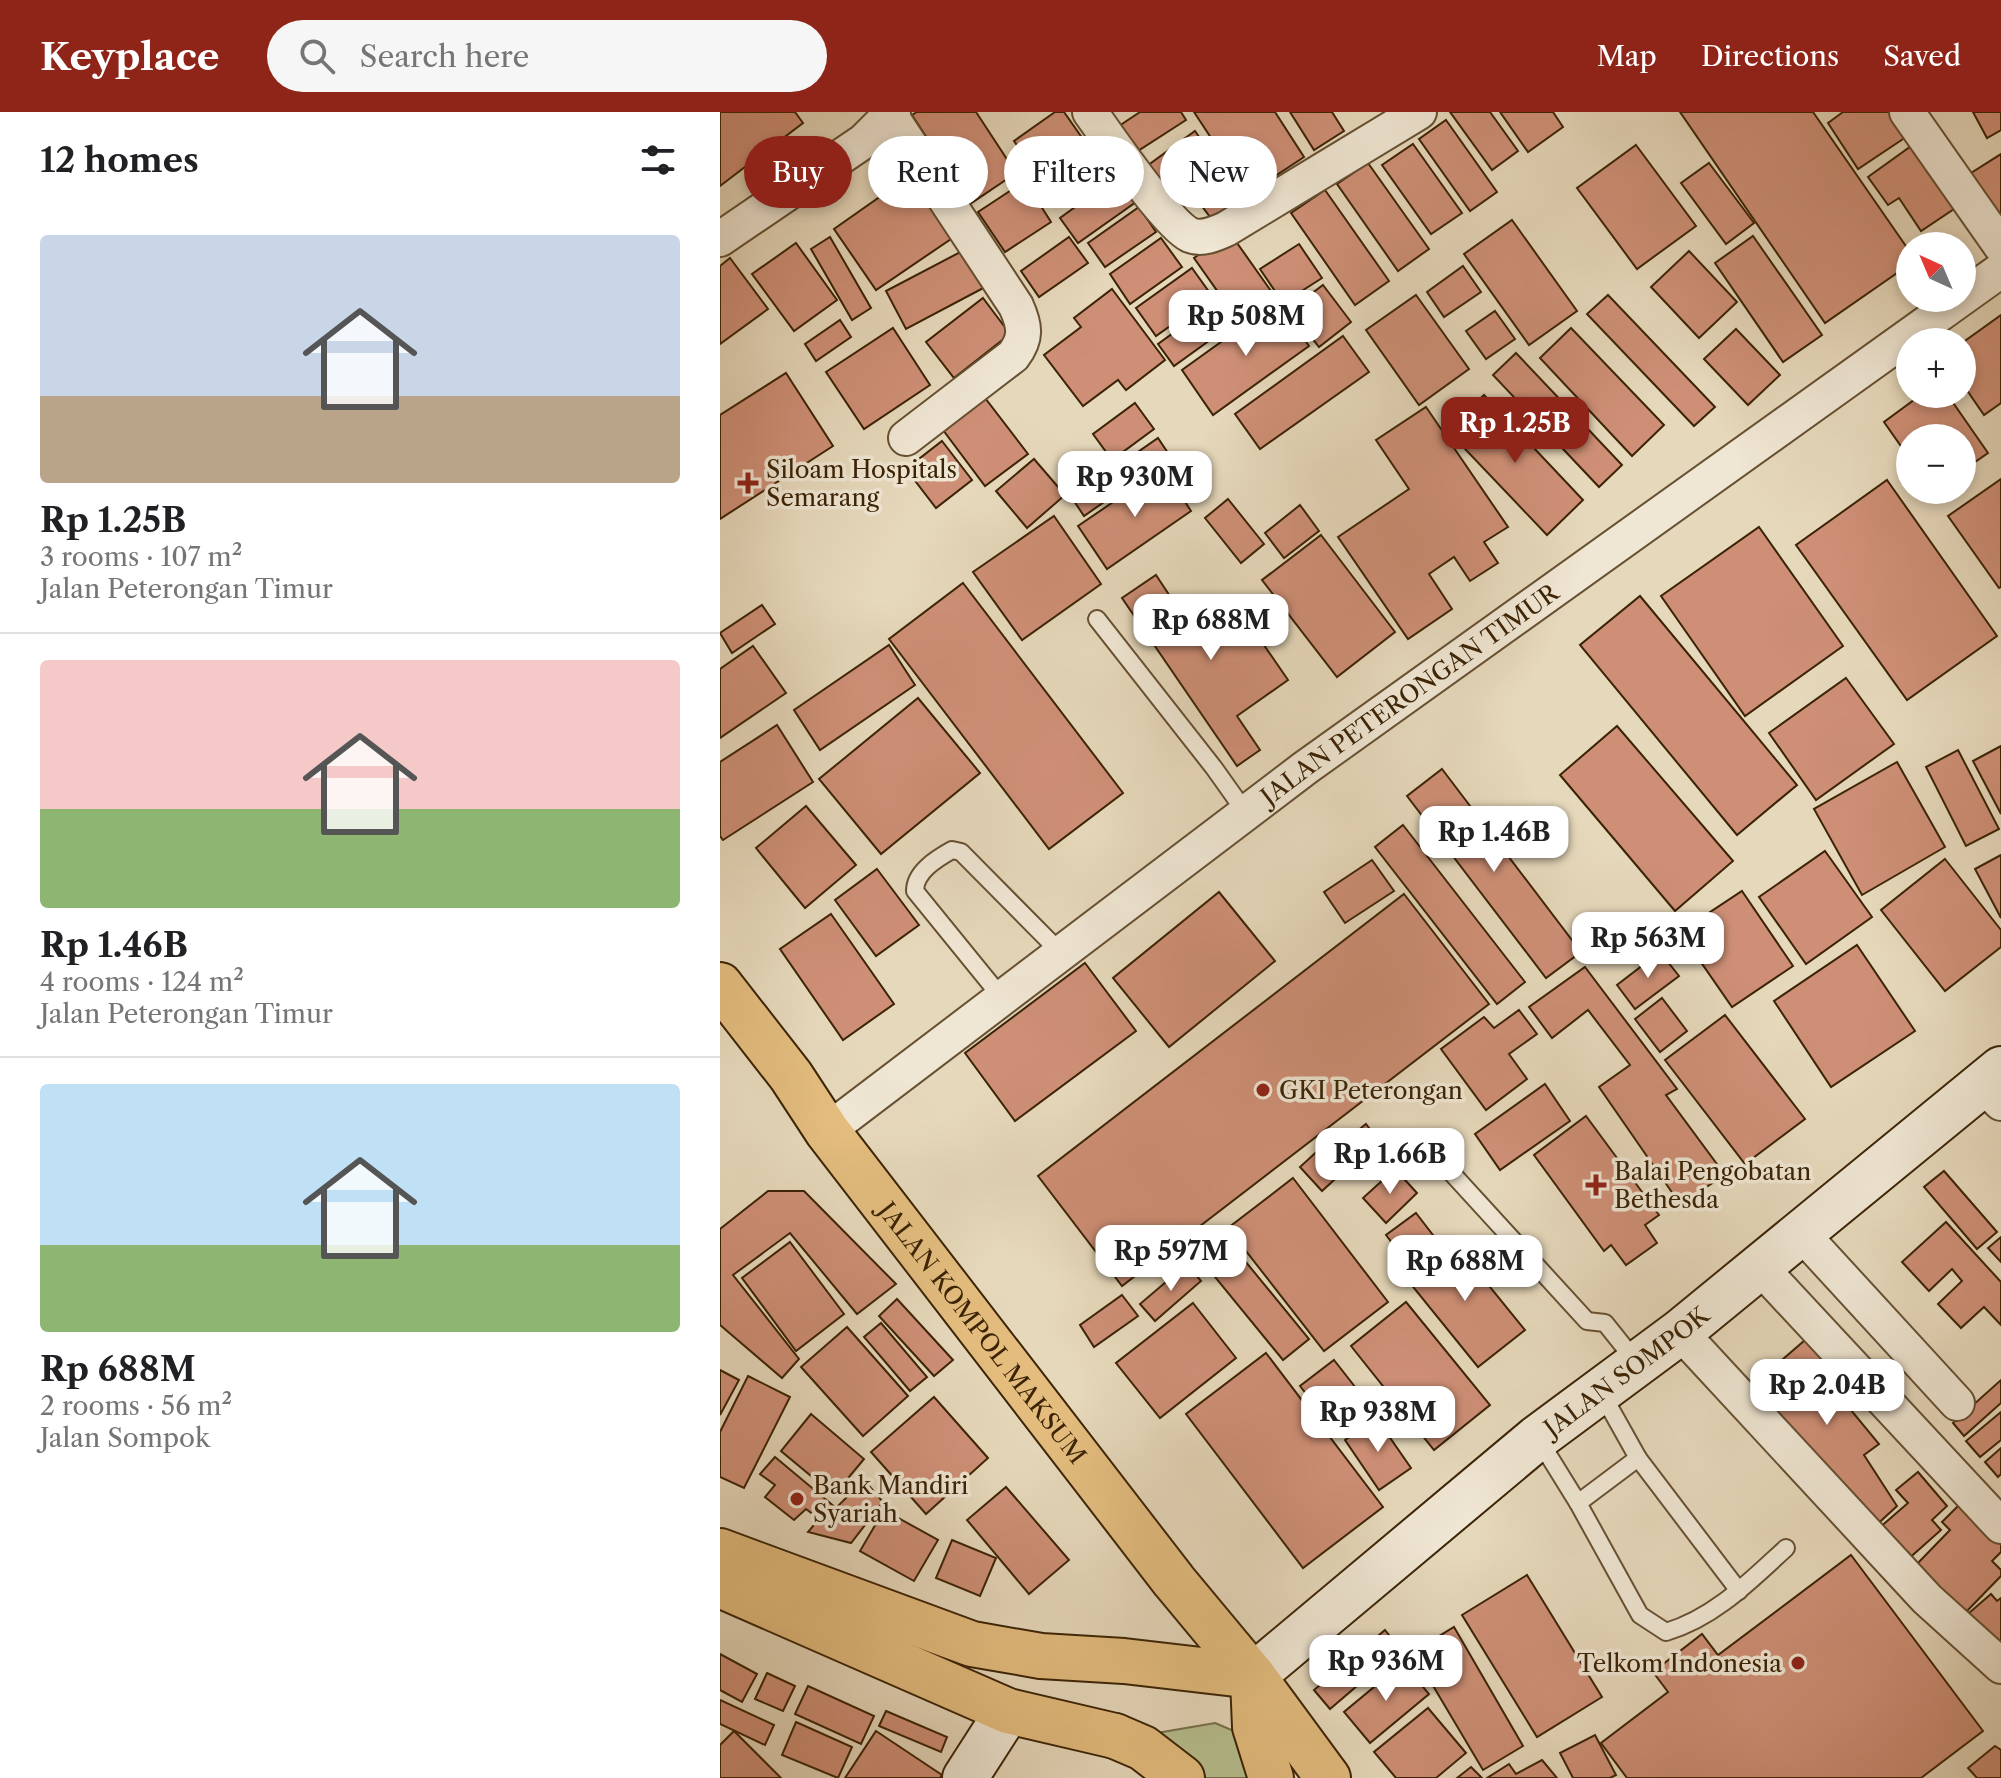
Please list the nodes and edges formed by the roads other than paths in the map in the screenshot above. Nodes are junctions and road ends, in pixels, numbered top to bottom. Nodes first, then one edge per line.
1 (1419, 112) edge
2 (1907, 112) edge
3 (892, 114) edge
4 (1104, 117) edge
5 (720, 239) edge
6 (2001, 246) edge
7 (2001, 270) edge
8 (906, 438) dead end
9 (1097, 619) dead end
10 (1246, 813) junction
11 (1061, 953) junction
12 (720, 985) edge
13 (1002, 998) junction
14 (1994, 1085) edge
15 (827, 1131) junction
16 (1437, 1157) dead end
17 (1801, 1233) junction
18 (1760, 1267) junction
19 (1680, 1332) junction
20 (1638, 1364) junction
21 (1601, 1391) junction
22 (1957, 1403) dead end
23 (1537, 1438) junction
24 (1638, 1458) junction
25 (1578, 1503) junction
26 (2001, 1526) edge
27 (1786, 1548) dead end
28 (720, 1551) edge
29 (1174, 1581) junction
30 (720, 1585) edge
31 (1739, 1591) junction
32 (1118, 1661) junction
33 (2001, 1666) edge
34 (1253, 1676) junction
35 (1008, 1711) junction
36 (965, 1778) edge
37 (1182, 1778) edge
38 (1271, 1778) edge
39 (1328, 1778) edge

1 - 4 street
2 - 6 street
3 - 5 street
3 - 8 street
7 - 10 street, JALAN PETERONGAN TIMUR
9 - 10 lane
10 - 11 street, JALAN PETERONGAN TIMUR
11 - 13 street, JALAN PETERONGAN TIMUR
11 - 13 lane
12 - 15 main road, JALAN KOMPOL MAKSUM
13 - 15 street, JALAN PETERONGAN TIMUR
14 - 17 street, JALAN SOMPOK
15 - 29 main road, JALAN KOMPOL MAKSUM
16 - 20 lane
17 - 18 street, JALAN SOMPOK
17 - 22 street
18 - 19 street, JALAN SOMPOK
18 - 26 street
19 - 20 street, JALAN SOMPOK
19 - 33 street
20 - 21 street, JALAN SOMPOK
21 - 23 street, JALAN SOMPOK
21 - 24 lane
23 - 25 lane
23 - 34 street, JALAN SOMPOK
24 - 25 lane
24 - 31 lane
25 - 31 lane
27 - 31 lane
28 - 32 main road
29 - 32 main road
29 - 34 main road, JALAN KOMPOL MAKSUM
30 - 35 main road
32 - 34 main road
34 - 38 main road
34 - 39 main road, JALAN KOMPOL MAKSUM
35 - 36 street
35 - 37 main road

